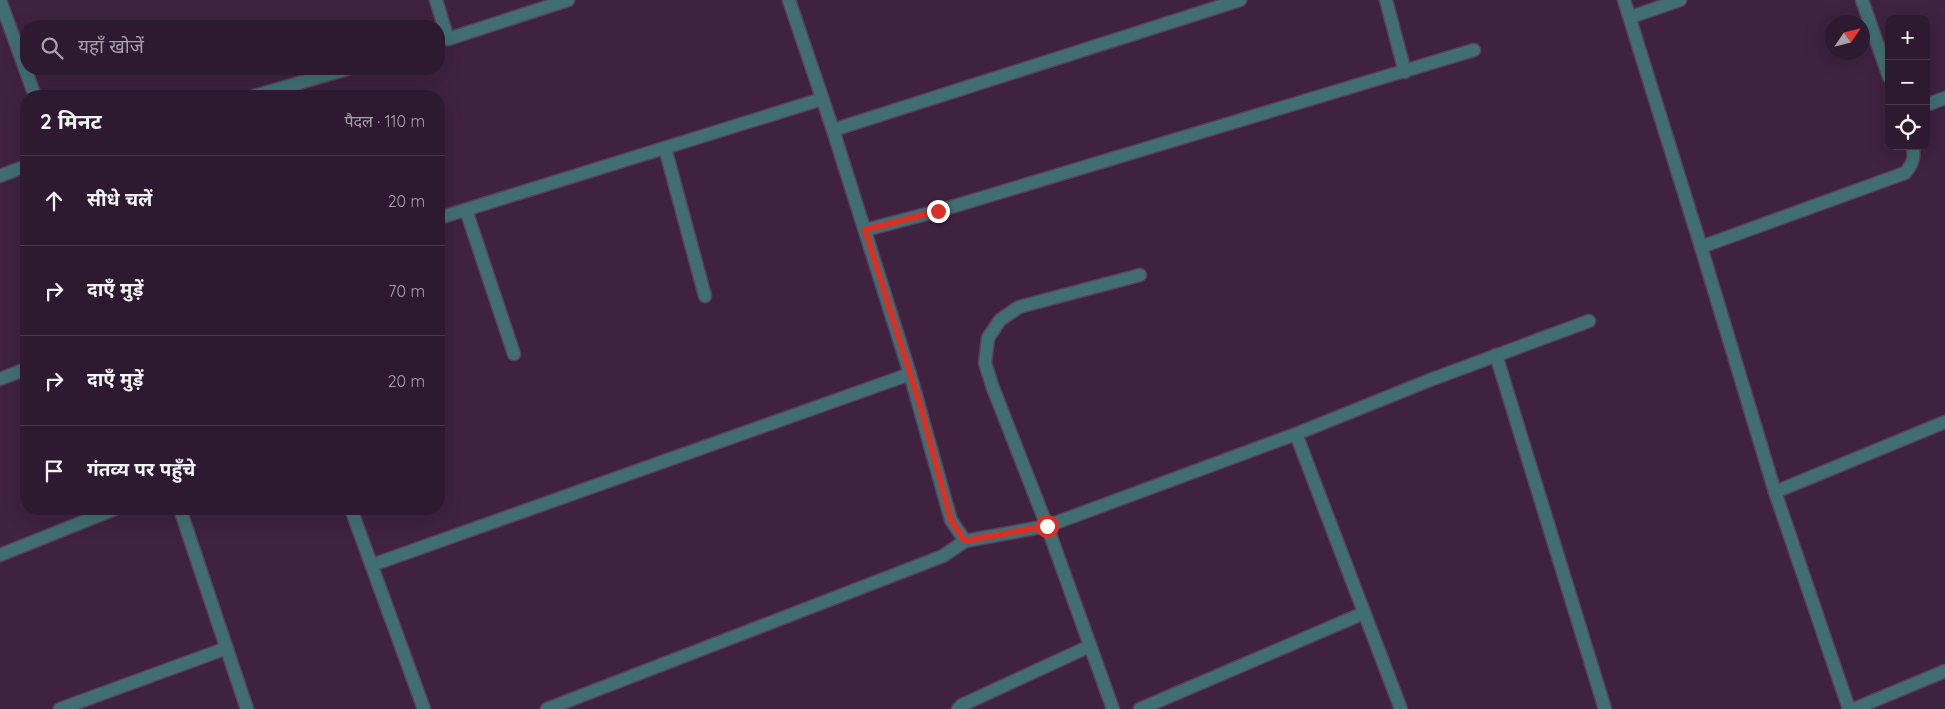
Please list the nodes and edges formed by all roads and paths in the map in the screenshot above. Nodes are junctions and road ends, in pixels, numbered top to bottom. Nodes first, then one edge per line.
1 (0, 0) edge
2 (436, 0) edge
3 (568, 0) edge
4 (789, 0) edge
5 (1240, 0) edge
6 (1386, 0) edge
7 (1624, 0) edge
8 (1680, 0) edge
9 (1862, 0) edge
10 (1630, 17) junction
11 (440, 20) edge
12 (445, 39) edge
13 (1474, 50) dead end
14 (20, 55) edge
15 (1885, 66) edge
16 (1405, 72) junction
17 (27, 75) edge
18 (326, 75) edge
19 (33, 90) edge
20 (275, 90) edge
21 (1945, 98) edge
22 (822, 99) junction
23 (1930, 104) edge
24 (833, 130) junction
25 (664, 148) junction
26 (1913, 150) edge
27 (20, 168) edge
28 (0, 176) edge
29 (466, 210) junction
30 (445, 216) edge
31 (865, 230) junction
32 (1701, 246) junction
33 (1140, 275) dead end
34 (705, 296) dead end
35 (1588, 321) dead end
36 (514, 354) dead end
37 (1496, 355) junction
38 (20, 372) edge
39 (910, 374) junction
40 (0, 380) edge
41 (1945, 422) edge
42 (1296, 434) junction
43 (1775, 492) junction
44 (100, 515) edge
45 (182, 515) edge
46 (353, 515) edge
47 (1047, 526) junction
48 (965, 541) junction
49 (0, 555) edge
50 (372, 566) junction
51 (1364, 613) junction
52 (1090, 646) junction
53 (228, 648) junction
54 (1945, 671) edge
55 (60, 709) edge
56 (247, 709) edge
57 (424, 709) edge
58 (547, 709) edge
59 (958, 709) edge
60 (1113, 709) edge
61 (1140, 709) edge
62 (1400, 709) edge
63 (1605, 709) edge
64 (1849, 709) edge
65 (1854, 709) edge

1 - 14 street
2 - 11 street
3 - 12 street
4 - 22 street
5 - 24 street
6 - 16 street
7 - 10 street
8 - 10 street
9 - 15 street
10 - 32 street
13 - 16 street
16 - 31 street
17 - 19 street
18 - 20 street
21 - 23 street
22 - 24 street
22 - 25 street
24 - 31 street
25 - 29 street
25 - 34 street
26 - 32 street
27 - 28 street
29 - 30 street
29 - 36 street
31 - 39 street
32 - 43 street
33 - 47 street
35 - 37 street
37 - 42 street
37 - 63 street
38 - 40 street
39 - 48 street
39 - 50 street
41 - 43 street
42 - 47 street
42 - 51 street
43 - 64 street
44 - 49 street
45 - 53 street
46 - 50 street
47 - 48 street
47 - 52 street
48 - 58 street
50 - 57 street
51 - 61 street
51 - 62 street
52 - 59 street
52 - 60 street
53 - 55 street
53 - 56 street
54 - 65 street

